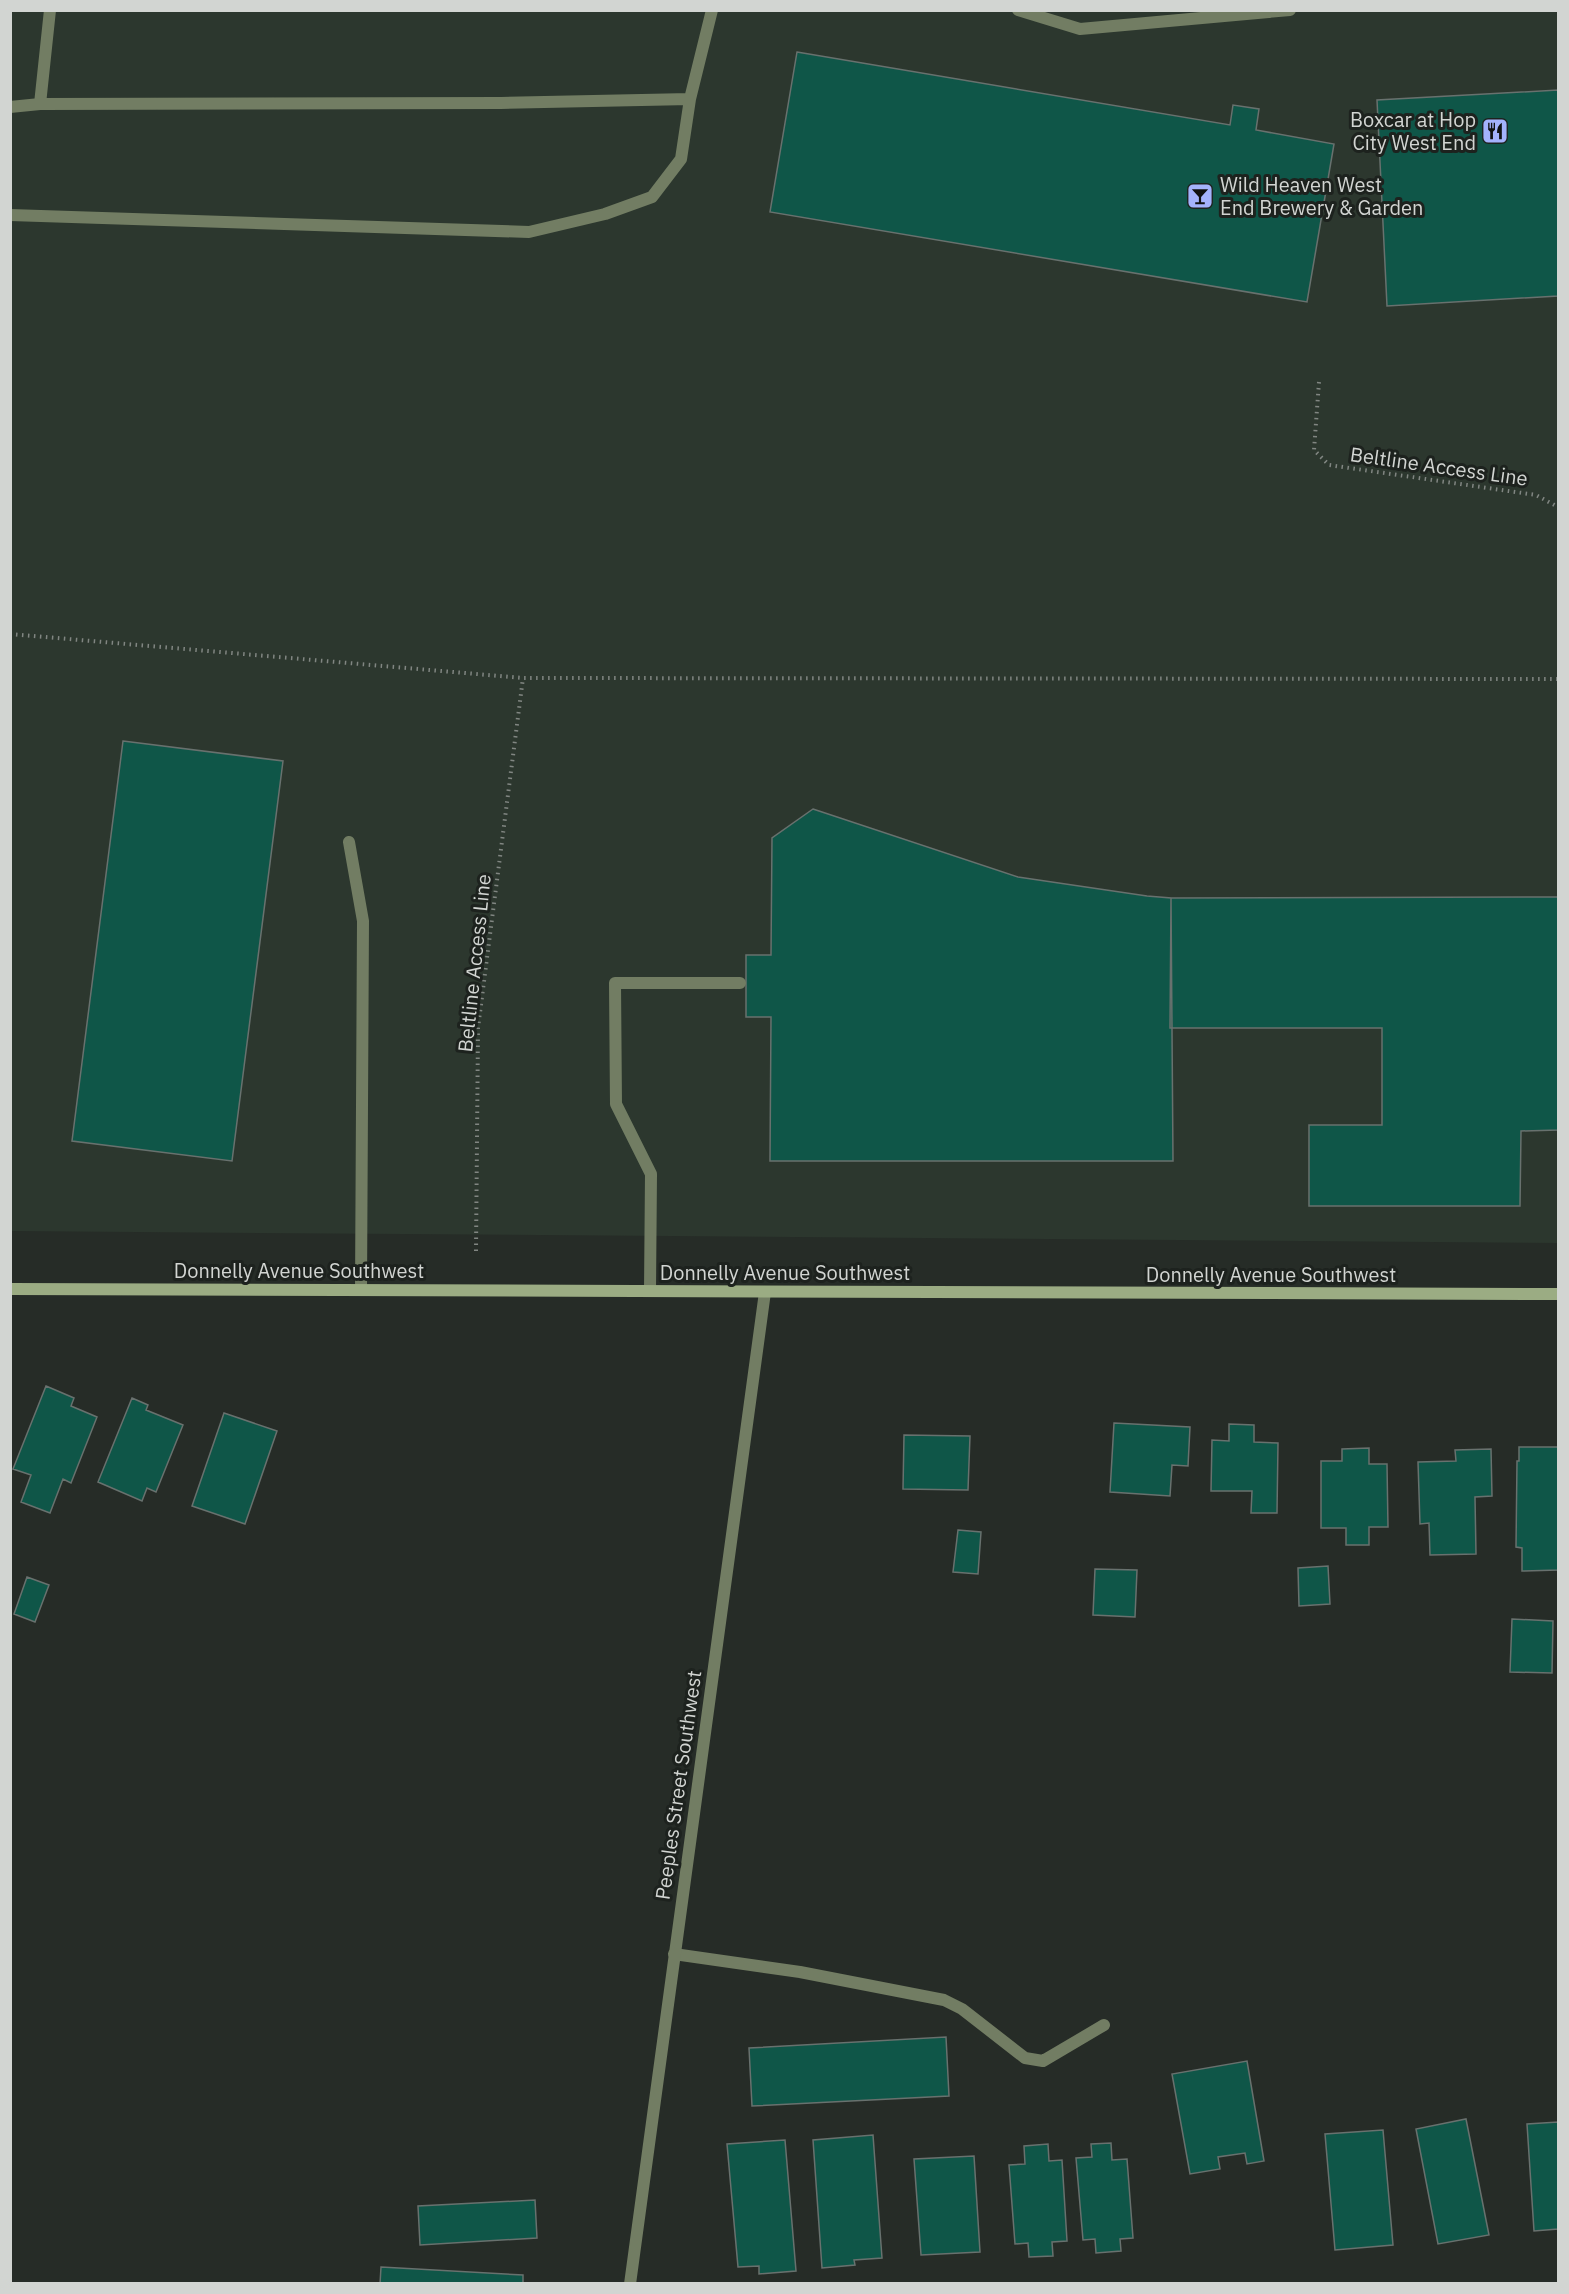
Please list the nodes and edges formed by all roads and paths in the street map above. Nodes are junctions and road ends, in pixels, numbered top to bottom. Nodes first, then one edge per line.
1 (50, 10) edge
2 (712, 10) edge
3 (1018, 10) edge
4 (1290, 10) edge
5 (690, 99) junction
6 (40, 104) junction
7 (10, 107) edge
8 (10, 215) edge
9 (1319, 382) dead end
10 (1558, 507) edge
11 (10, 634) edge
12 (523, 678) junction
13 (1558, 679) edge
14 (349, 842) dead end
15 (740, 983) dead end
16 (476, 1251) dead end
17 (10, 1289) edge
18 (361, 1290) junction
19 (650, 1291) junction
20 (765, 1292) junction
21 (1558, 1294) edge
22 (674, 1954) junction
23 (1104, 2025) dead end
24 (630, 2283) edge

1 - 6 street
2 - 5 street
3 - 4 street
5 - 6 street
5 - 8 street
6 - 7 street
9 - 10 path, Beltline Access Line
11 - 12 path
12 - 13 path
12 - 16 path, Beltline Access Line
14 - 18 street
15 - 19 street
17 - 18 street, Donnelly Avenue Southwest
18 - 19 street, Donnelly Avenue Southwest
19 - 20 street, Donnelly Avenue Southwest
20 - 21 street, Donnelly Avenue Southwest
20 - 22 street, Peeples Street Southwest
22 - 23 street
22 - 24 street, Peeples Street Southwest

